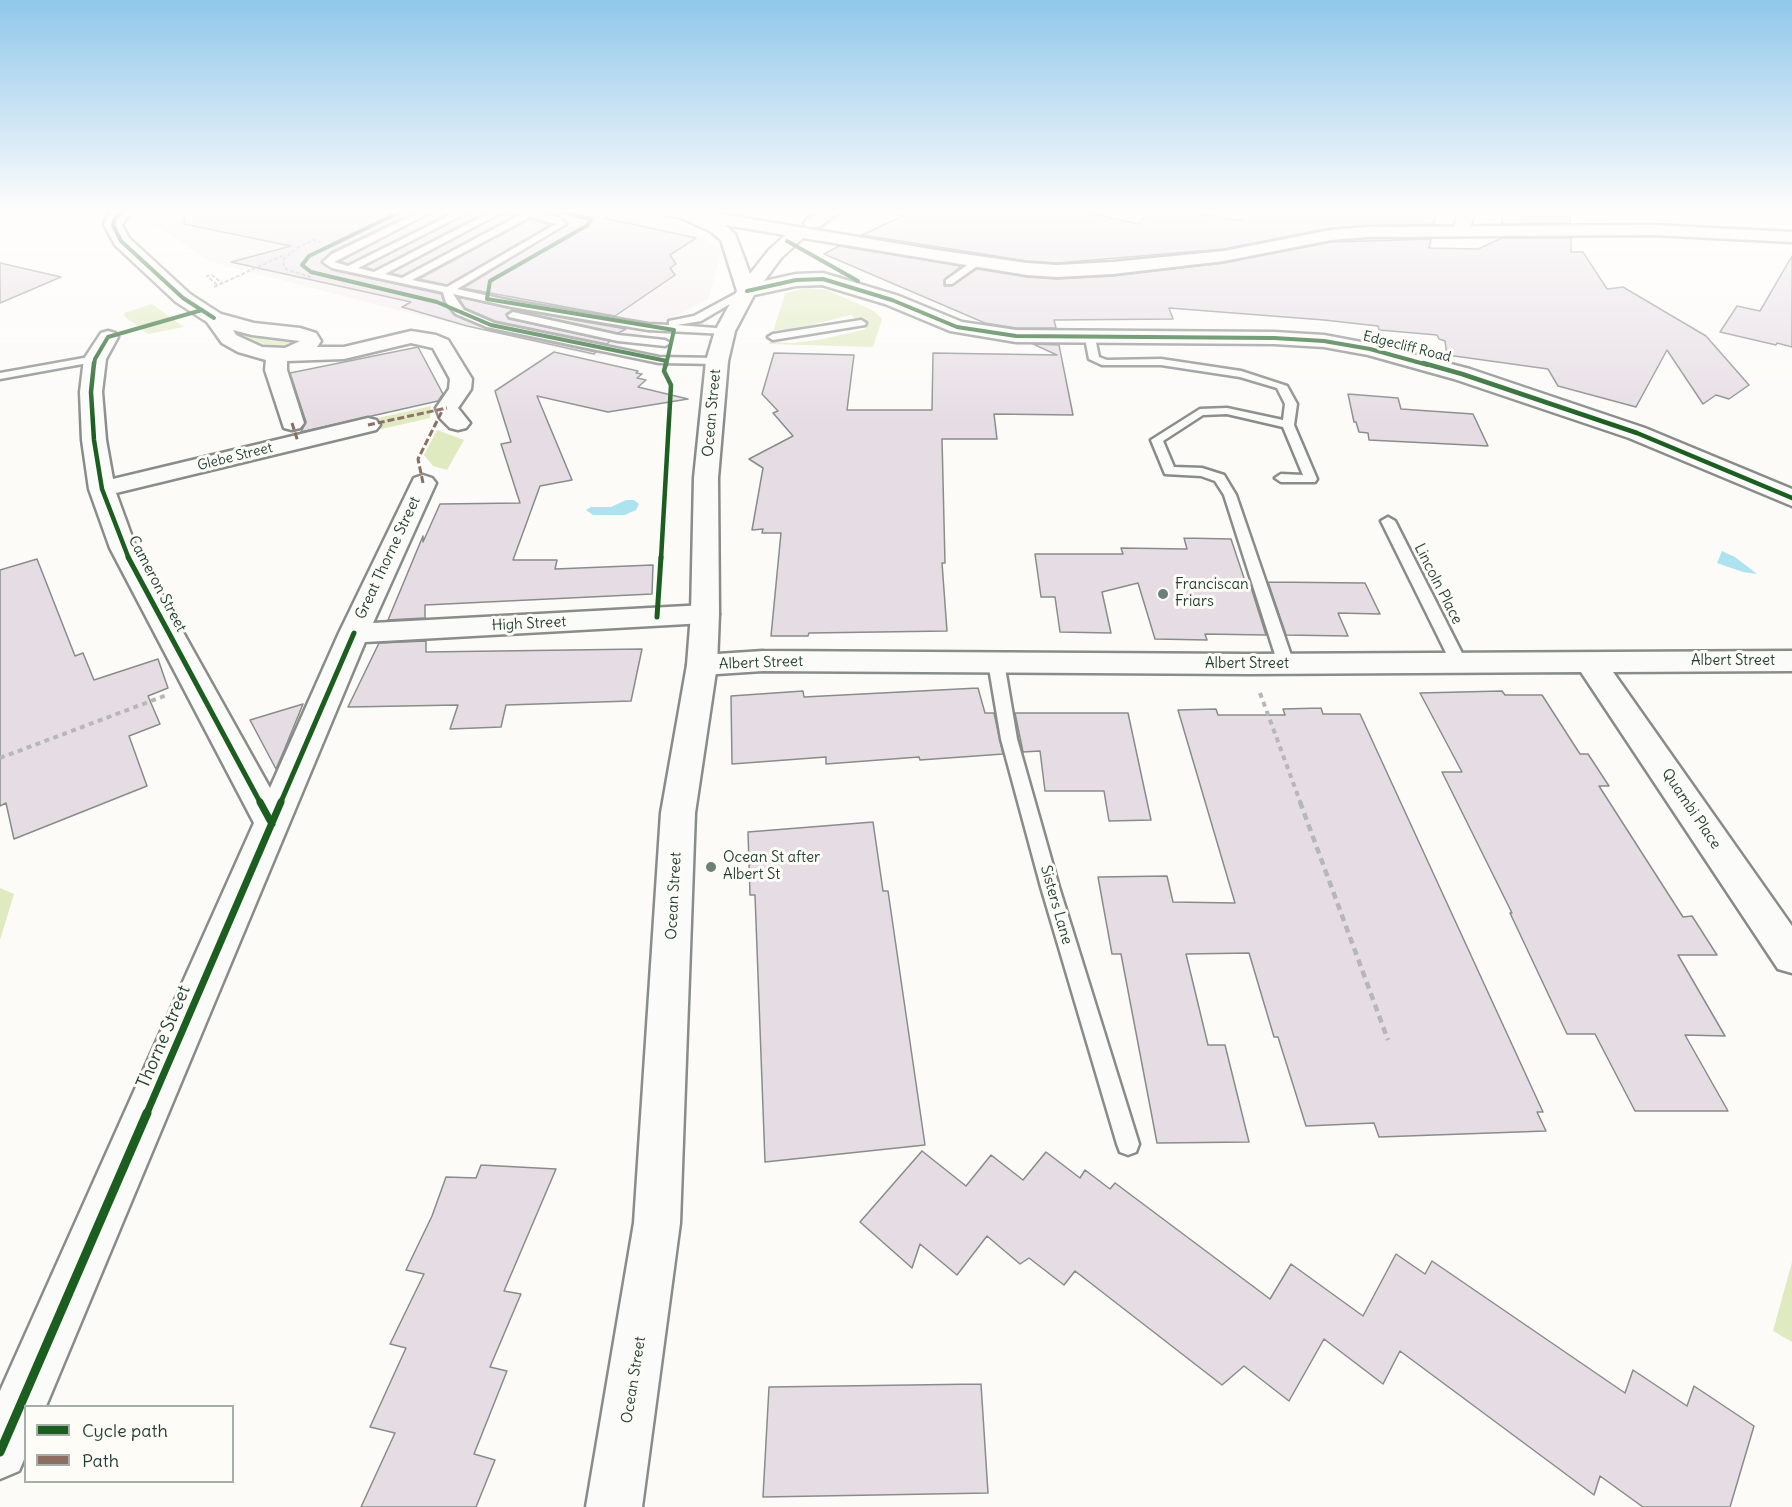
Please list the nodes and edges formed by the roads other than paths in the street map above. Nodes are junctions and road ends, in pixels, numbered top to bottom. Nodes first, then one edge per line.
1 (165, 281) edge
2 (404, 281) edge
3 (464, 281) edge
4 (744, 281) edge
5 (756, 281) edge
6 (786, 281) edge
7 (835, 281) edge
8 (866, 281) edge
9 (447, 291) junction
10 (747, 291) junction
11 (892, 300) junction
12 (214, 318) junction
13 (861, 323) dead end
14 (636, 325) junction
15 (725, 331) junction
16 (773, 337) dead end
17 (1090, 338) junction
18 (665, 343) dead end
19 (101, 348) joint
20 (294, 350) junction
21 (717, 361) junction
22 (0, 376) edge
23 (292, 423) dead end
24 (459, 423) dead end
25 (368, 425) dead end
26 (1288, 425) junction
27 (1281, 478) dead end
28 (423, 483) dead end
29 (102, 489) junction
30 (1792, 498) edge
31 (1388, 521) dead end
32 (705, 614) junction
33 (354, 633) junction
34 (1792, 661) edge
35 (996, 662) junction
36 (1590, 662) junction
37 (1459, 663) junction
38 (1286, 664) junction
39 (702, 665) junction
40 (272, 824) junction
41 (1792, 957) edge
42 (1128, 1144) dead end
43 (0, 1452) edge
44 (614, 1507) edge

1 - 12 street
2 - 9 lane
3 - 9 lane
4 - 10 street
5 - 10 street, Ocean Street
6 - 10 street, Edgecliff Road
7 - 11 street, Edgecliff Road
8 - 11 street, Edgecliff Road
9 - 14 lane
9 - 18 lane
9 - 21 lane
10 - 14 lane
10 - 15 street, Ocean Street
11 - 17 street, Edgecliff Road
12 - 20 street
12 - 20 street
13 - 16 lane
14 - 15 lane
15 - 21 street, Ocean Street
17 - 26 lane
17 - 30 street, Edgecliff Road
19 - 22 lane
19 - 29 street, Cameron Street
20 - 23 street
20 - 24 street
21 - 32 street, Ocean Street
25 - 29 street, Glebe Street
26 - 27 lane
26 - 38 lane
28 - 33 street, Great Thorne Street
29 - 40 street, Cameron Street
31 - 37 lane, Lincoln Place
32 - 33 street, High Street
32 - 39 street, Ocean Street
33 - 40 street, Thorne Street
34 - 36 street, Albert Street
35 - 38 street, Albert Street
35 - 39 street, Albert Street
35 - 42 lane, Sisters Lane
36 - 37 street, Albert Street
36 - 41 street, Quambi Place
37 - 38 street, Albert Street
39 - 44 street, Ocean Street
40 - 43 street, Thorne Street

